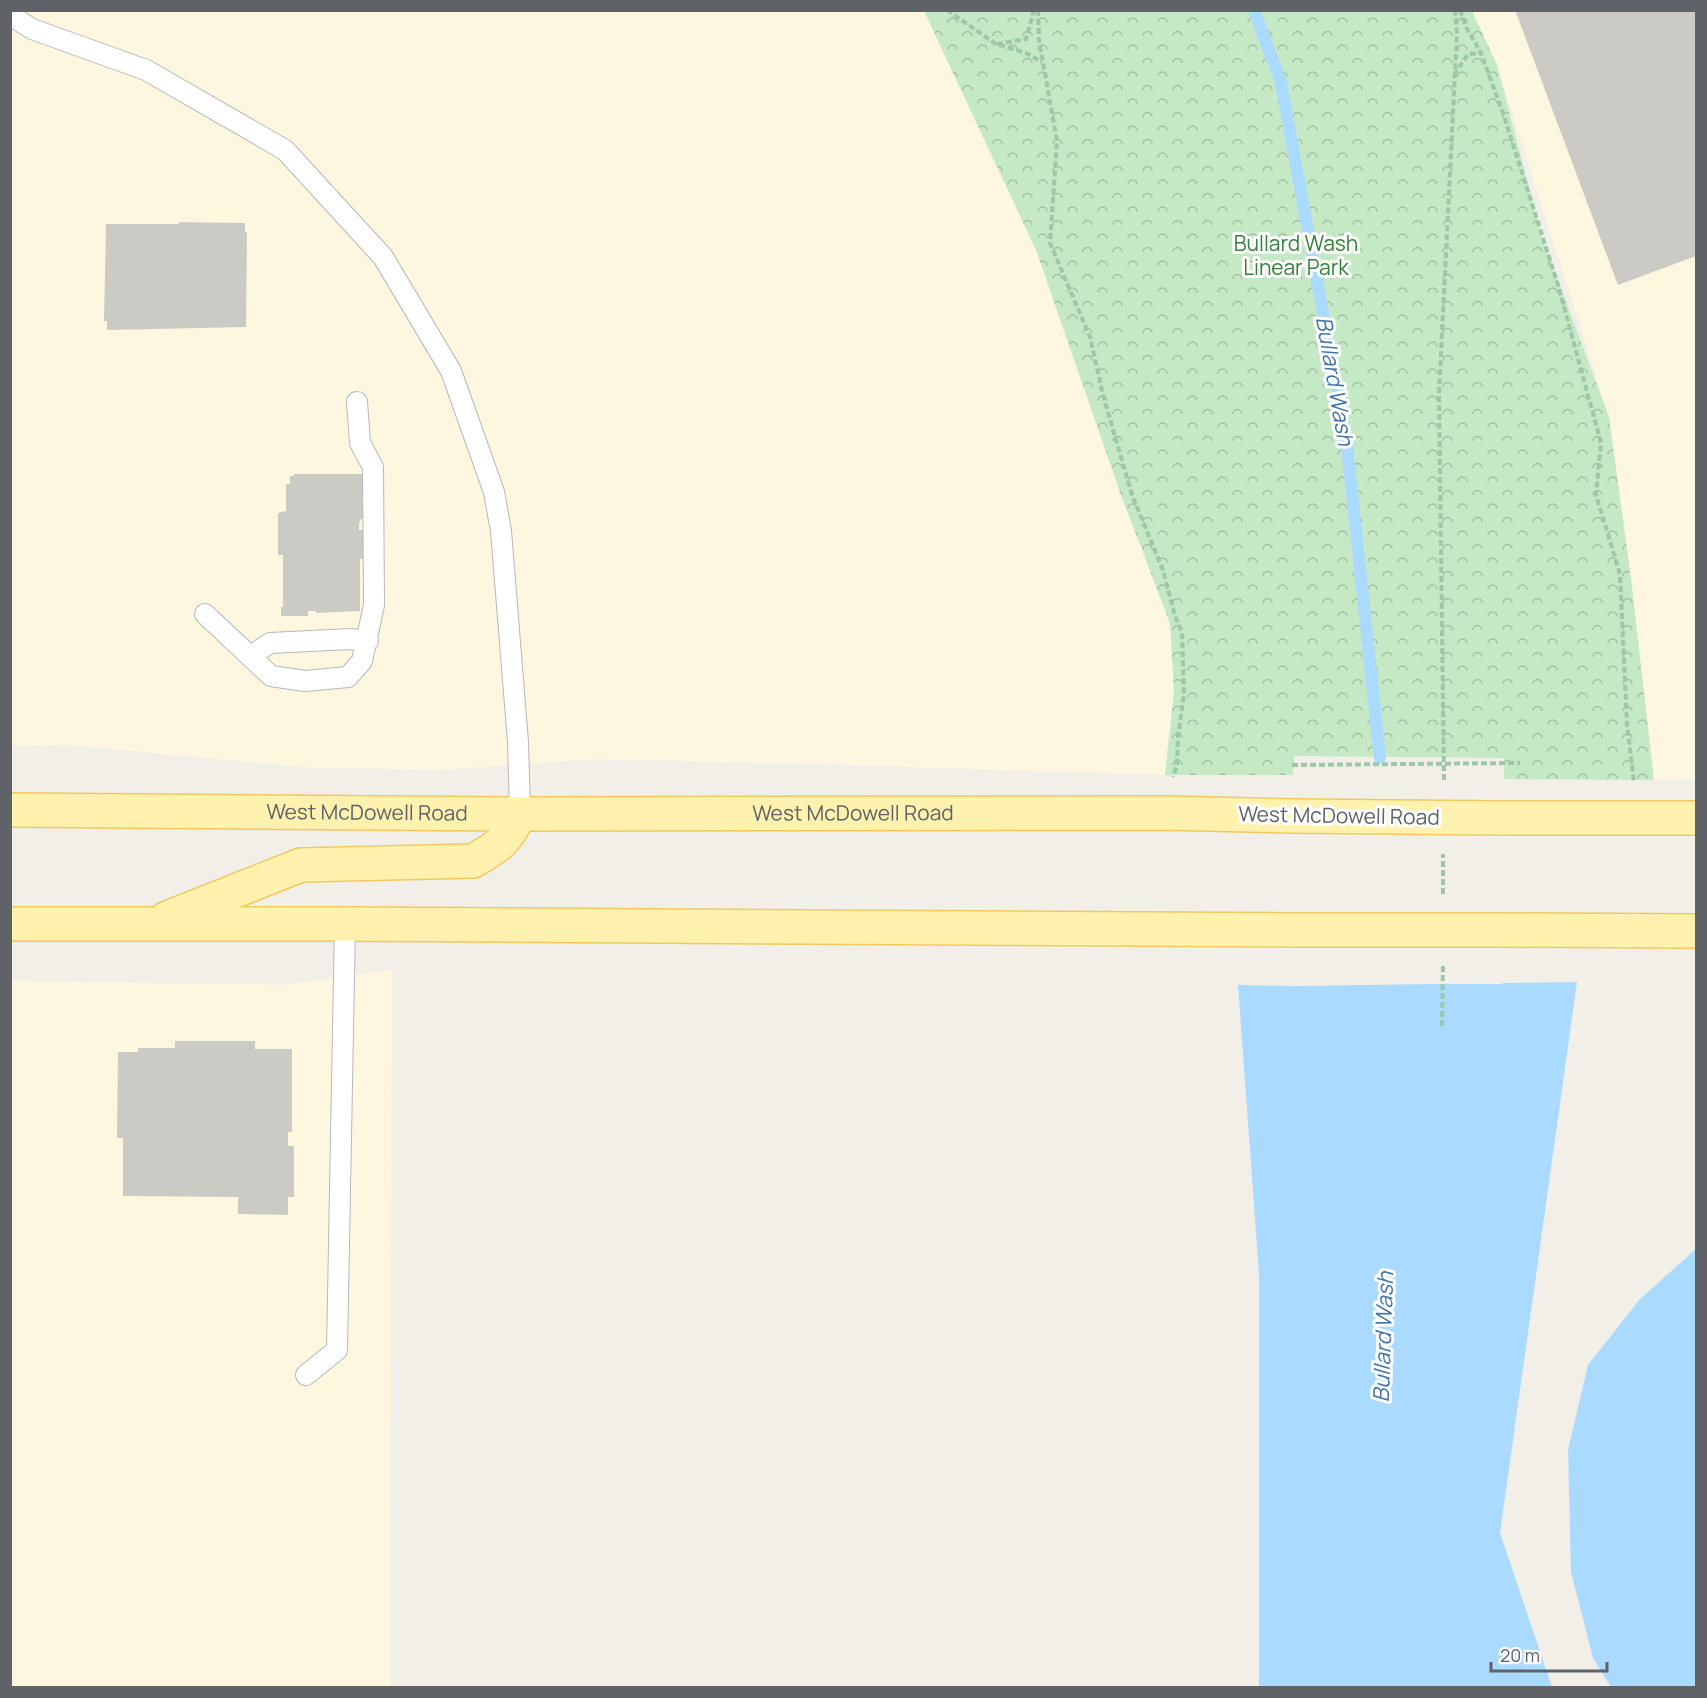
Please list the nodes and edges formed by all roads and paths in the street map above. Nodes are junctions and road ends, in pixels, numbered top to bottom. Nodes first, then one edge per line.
1 (947, 10) edge
2 (1036, 10) edge
3 (1455, 10) edge
4 (1460, 10) edge
5 (10, 15) edge
6 (996, 44) junction
7 (1481, 53) junction
8 (1043, 63) junction
9 (1454, 75) junction
10 (357, 402) dead end
11 (205, 614) dead end
12 (368, 641) junction
13 (251, 656) junction
14 (1520, 763) dead end
15 (1292, 765) dead end
16 (1444, 791) dead end
17 (10, 810) edge
18 (1164, 813) junction
19 (520, 814) junction
20 (1638, 818) junction
21 (1696, 818) edge
22 (1443, 849) dead end
23 (1443, 897) dead end
24 (10, 924) edge
25 (345, 924) junction
26 (149, 925) junction
27 (1696, 931) edge
28 (1443, 956) dead end
29 (1442, 1026) dead end
30 (306, 1375) dead end

1 - 6 path
2 - 6 path
2 - 8 path
3 - 9 path
4 - 7 path
5 - 19 lane
6 - 8 path
7 - 9 path
7 - 20 path
8 - 18 path
9 - 16 path
10 - 12 lane
11 - 13 lane
12 - 13 lane
12 - 13 lane
14 - 15 path, bridge
17 - 19 main road, West McDowell Road
18 - 19 main road, West McDowell Road
18 - 20 main road, West McDowell Road, bridge
19 - 26 main road
20 - 21 main road, West McDowell Road
22 - 23 path
24 - 26 main road
25 - 26 main road
25 - 27 main road, bridge
25 - 30 lane
28 - 29 path

